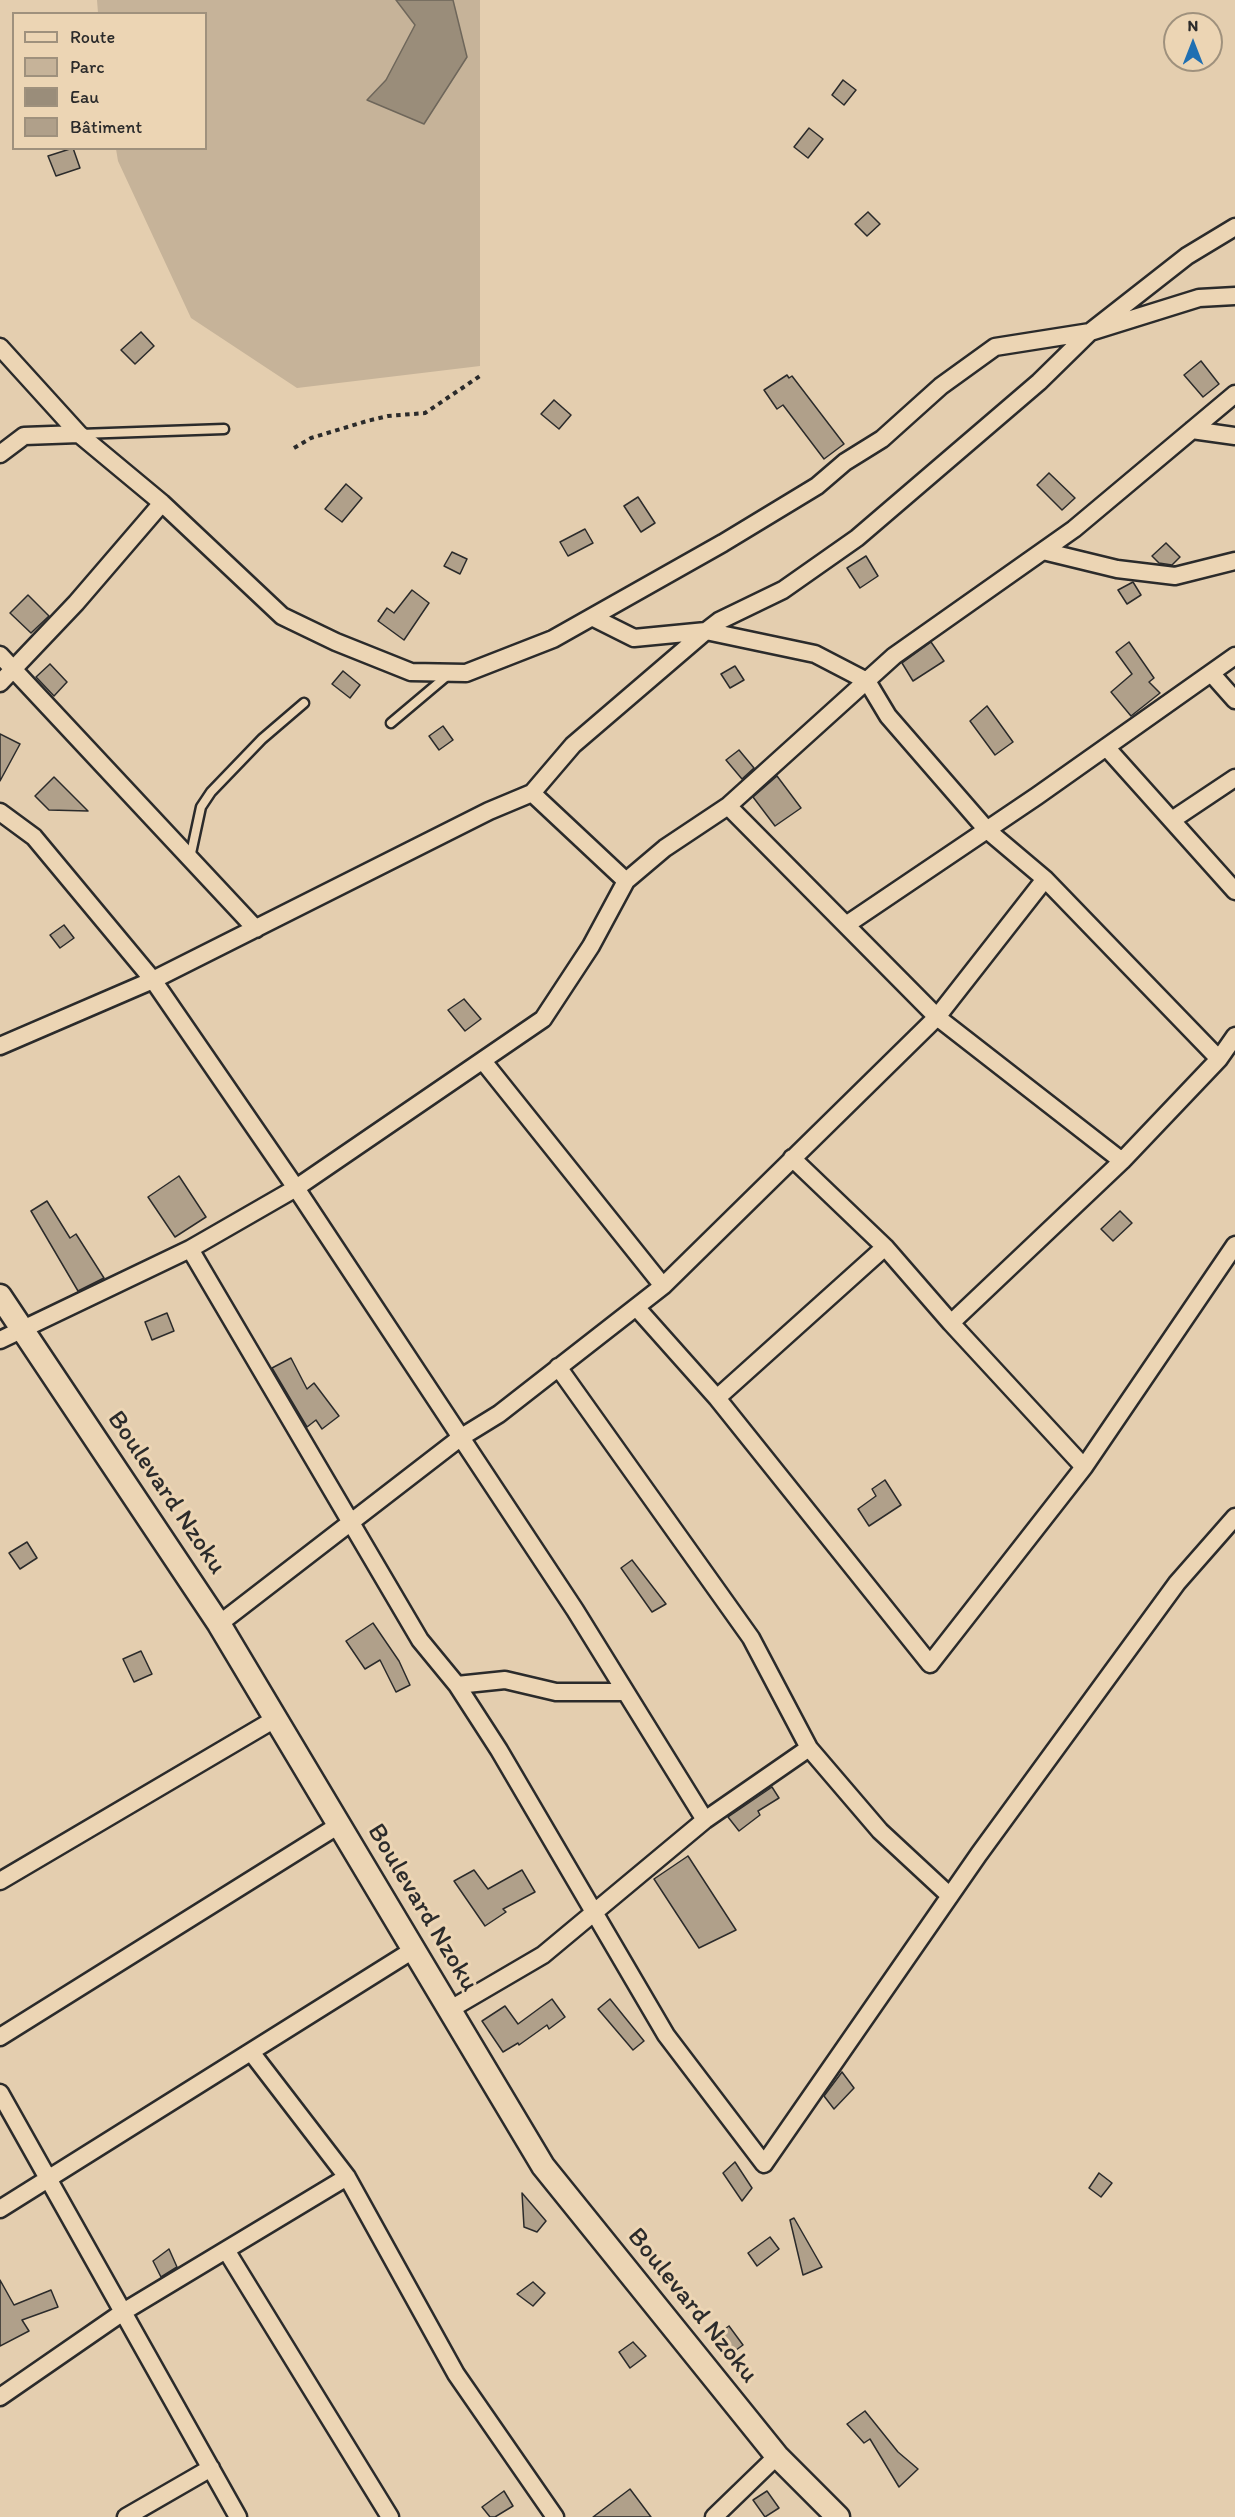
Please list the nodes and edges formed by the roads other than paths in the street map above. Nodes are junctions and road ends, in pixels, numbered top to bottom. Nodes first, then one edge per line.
1 (1235, 227) edge
2 (1235, 296) edge
3 (1090, 332) junction
4 (0, 347) edge
5 (1235, 394) edge
6 (224, 429) dead end
7 (1192, 430) junction
8 (79, 434) junction
9 (1235, 436) edge
10 (0, 454) edge
11 (162, 503) junction
12 (1043, 551) junction
13 (1235, 561) edge
14 (592, 617) junction
15 (706, 631) junction
16 (0, 655) edge
17 (1235, 656) edge
18 (13, 669) junction
19 (450, 673) junction
20 (1211, 673) junction
21 (867, 681) junction
22 (0, 683) edge
23 (1235, 700) edge
24 (304, 703) dead end
25 (391, 723) dead end
26 (1106, 747) junction
27 (1235, 778) edge
28 (532, 793) junction
29 (728, 806) junction
30 (0, 812) edge
31 (1172, 820) junction
32 (987, 830) junction
33 (190, 858) junction
34 (1045, 879) junction
35 (626, 881) junction
36 (1235, 891) edge
37 (846, 926) junction
38 (256, 928) junction
39 (153, 980) junction
40 (937, 1017) junction
41 (1235, 1036) edge
42 (0, 1046) edge
43 (1220, 1059) junction
44 (483, 1061) junction
45 (792, 1158) junction
46 (1122, 1161) junction
47 (296, 1188) junction
48 (1235, 1245) edge
49 (885, 1247) junction
50 (190, 1249) junction
51 (663, 1286) junction
52 (0, 1296) edge
53 (636, 1307) junction
54 (951, 1323) junction
55 (22, 1329) junction
56 (0, 1340) edge
57 (558, 1367) junction
58 (717, 1398) junction
59 (460, 1438) junction
60 (1084, 1467) junction
61 (1235, 1517) edge
62 (351, 1522) junction
63 (219, 1624) junction
64 (457, 1685) junction
65 (625, 1692) junction
66 (275, 1719) junction
67 (809, 1748) junction
68 (705, 1820) junction
69 (339, 1825) junction
70 (0, 1881) edge
71 (950, 1896) junction
72 (594, 1912) junction
73 (413, 1950) junction
74 (449, 2010) junction
75 (0, 2037) edge
76 (251, 2052) junction
77 (0, 2093) edge
78 (347, 2177) junction
79 (48, 2179) junction
80 (0, 2209) edge
81 (226, 2250) junction
82 (123, 2312) junction
83 (0, 2397) edge
84 (777, 2456) junction
85 (211, 2468) junction
86 (237, 2516) edge
87 (126, 2517) edge
88 (390, 2517) edge
89 (555, 2517) edge
90 (714, 2517) edge
91 (838, 2517) edge

1 - 3 street
2 - 3 street
3 - 14 street
3 - 15 street
4 - 8 street
5 - 7 street
6 - 8 lane
7 - 9 street
7 - 12 street
8 - 10 street
8 - 11 street
11 - 18 street
11 - 19 street
12 - 13 street
12 - 21 street
14 - 15 street
14 - 19 street
15 - 21 street
15 - 28 street
16 - 18 street
17 - 20 street
18 - 22 street
18 - 33 street
19 - 25 lane
20 - 23 street
20 - 26 street
21 - 29 street
21 - 32 street
24 - 33 lane
26 - 31 street
26 - 32 street
27 - 31 street
28 - 35 street
28 - 38 street
29 - 35 street
29 - 37 street
30 - 39 street
31 - 36 street
32 - 34 street
32 - 37 street
33 - 38 street
34 - 40 street
34 - 43 street
35 - 44 street
37 - 40 street
38 - 39 street
39 - 42 street
39 - 47 street
40 - 45 street
40 - 46 street
41 - 43 street
43 - 46 street
44 - 47 street
44 - 51 street
45 - 49 street
45 - 51 street
46 - 54 street
47 - 50 street
47 - 59 street
48 - 60 street
49 - 54 street
49 - 58 street
50 - 55 street
50 - 62 street
51 - 53 street
52 - 55 street, Boulevard Nzoku
53 - 57 street
53 - 58 street
54 - 60 street
55 - 56 street
55 - 63 street, Boulevard Nzoku
57 - 59 street
57 - 67 street
58 - 60 street
59 - 62 street
59 - 65 street
61 - 71 street
62 - 63 street
62 - 64 street
63 - 66 street, Boulevard Nzoku
64 - 65 street
64 - 72 street
65 - 68 street
66 - 69 street, Boulevard Nzoku
66 - 70 street
67 - 68 street
67 - 71 street
68 - 72 street
69 - 73 street, Boulevard Nzoku
69 - 75 street
71 - 72 street
72 - 74 street
73 - 74 street, Boulevard Nzoku
73 - 76 street
74 - 84 street, Boulevard Nzoku
76 - 78 street
76 - 79 street
77 - 79 street
78 - 81 street
78 - 89 street
79 - 80 street
79 - 82 street
81 - 82 street
81 - 88 street
82 - 83 street
82 - 85 street
84 - 90 street
84 - 91 street, Boulevard Nzoku
85 - 86 street
85 - 87 street

